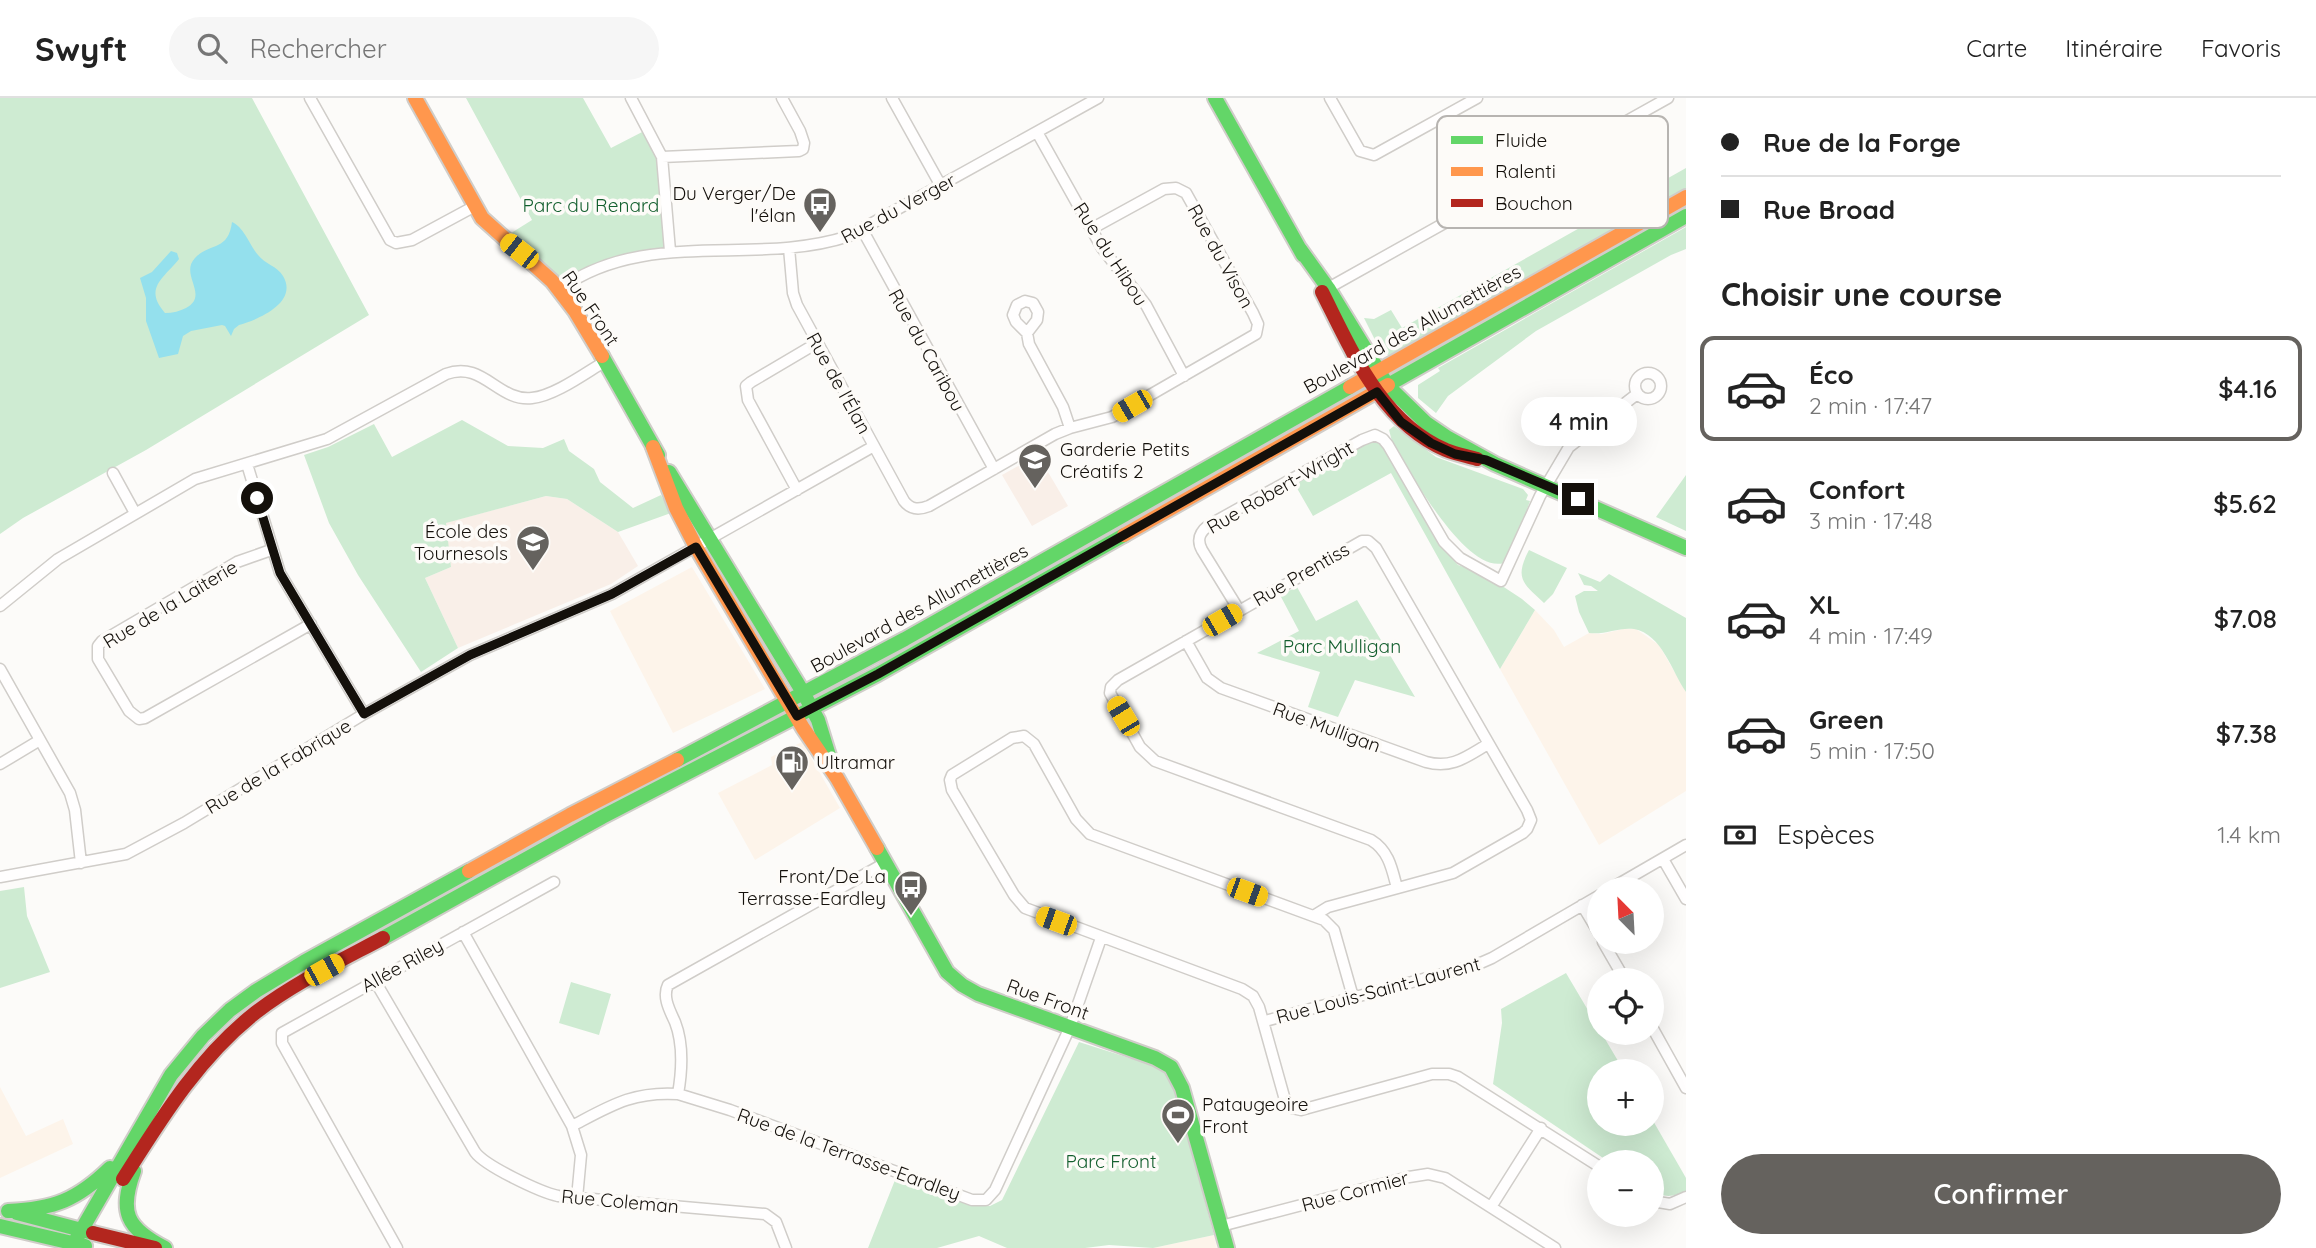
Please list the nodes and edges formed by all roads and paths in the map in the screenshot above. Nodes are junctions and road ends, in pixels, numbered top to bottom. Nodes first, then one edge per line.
1 (310, 98) edge
2 (415, 98) edge
3 (631, 98) edge
4 (782, 98) edge
5 (906, 98) edge
6 (1098, 98) edge
7 (1215, 98) edge
8 (1330, 98) edge
9 (1477, 98) edge
10 (1668, 98) edge
11 (893, 101) edge
12 (1444, 116) edge
13 (1636, 116) edge
14 (1437, 120) edge
15 (1037, 132) junction
16 (662, 157) junction
17 (941, 186) junction
18 (1686, 197) edge
19 (475, 206) junction
20 (1668, 207) edge
21 (1686, 216) edge
22 (1668, 226) edge
23 (1437, 227) edge
24 (1631, 228) edge
25 (1665, 228) edge
26 (1091, 229) junction
27 (863, 230) junction
28 (789, 248) junction
29 (670, 251) junction
30 (560, 289) junction
31 (1325, 290) junction
32 (1027, 333) dead end
33 (817, 343) junction
34 (604, 362) junction
35 (1372, 374) junction
36 (1184, 376) junction
37 (1383, 389) junction
38 (1637, 394) dead end
39 (1070, 428) junction
40 (874, 446) junction
41 (653, 447) junction
42 (247, 464) junction
43 (993, 468) junction
44 (113, 473) dead end
45 (1546, 486) junction
46 (797, 490) junction
47 (914, 508) joint
48 (135, 513) junction
49 (710, 540) junction
50 (696, 547) junction
51 (1686, 548) edge
52 (271, 551) junction
53 (0, 606) edge
54 (1239, 610) junction
55 (311, 624) junction
56 (1186, 641) junction
57 (0, 669) edge
58 (804, 694) junction
59 (790, 702) junction
60 (812, 708) junction
61 (364, 714) junction
62 (797, 716) junction
63 (40, 740) junction
64 (1488, 744) junction
65 (0, 764) edge
66 (837, 778) junction
67 (1686, 845) edge
68 (1663, 859) junction
69 (81, 863) junction
70 (885, 863) junction
71 (0, 877) edge
72 (1632, 877) edge
73 (554, 882) dead end
74 (1397, 888) junction
75 (1686, 899) edge
76 (1587, 902) edge
77 (1582, 905) junction
78 (1587, 913) edge
79 (1315, 915) junction
80 (463, 932) junction
81 (1101, 938) junction
82 (375, 981) junction
83 (1353, 997) junction
84 (1265, 1021) junction
85 (1070, 1027) junction
86 (1662, 1045) edge
87 (1686, 1088) edge
88 (678, 1094) junction
89 (572, 1126) junction
90 (1541, 1128) junction
91 (137, 1146) junction
92 (1587, 1158) edge
93 (1686, 1197) edge
94 (577, 1198) junction
95 (1664, 1203) edge
96 (1491, 1207) junction
97 (4, 1210) edge
98 (0, 1226) edge
99 (1221, 1226) junction
100 (87, 1231) junction
101 (81, 1247) edge
102 (155, 1248) edge
103 (165, 1248) edge
104 (397, 1248) edge
105 (786, 1248) edge
106 (1227, 1248) edge
107 (1555, 1248) edge

1 - 19 street
2 - 19 main road, Rue Front
3 - 16 street
4 - 16 street
5 - 11 street
6 - 15 street, Rue du Verger
7 - 31 main road
8 - 14 street
9 - 12 street
10 - 13 street
11 - 17 street
15 - 17 street, Rue du Verger
15 - 26 street, Rue du Hibou
16 - 29 street
17 - 27 street, Rue du Verger
18 - 20 main road, Boulevard des Allumettières
19 - 30 main road, Rue Front
21 - 22 main road, Boulevard des Allumettières
23 - 31 street
24 - 35 main road, Boulevard des Allumettières
25 - 37 main road, Boulevard des Allumettières
26 - 36 street, Rue du Hibou
26 - 36 street, Rue du Vison
27 - 28 street, Rue du Verger
27 - 43 street, Rue du Caribou
28 - 29 street, Rue du Verger
28 - 33 street, Rue de l'Élan
29 - 30 street, Rue du Verger
30 - 34 main road, Rue Front
31 - 35 main road
32 - 39 street
33 - 40 street, Rue de l'Élan
33 - 46 street
34 - 41 main road, Rue Front
34 - 42 street
35 - 37 main road
35 - 58 main road, Boulevard des Allumettières
36 - 39 street, Rue du Vison
37 - 45 main road
37 - 60 main road, Boulevard des Allumettières
38 - 45 street
39 - 43 street, Rue du Vison
40 - 46 street, Rue de la Fabrique
40 - 47 street, Rue de l'Élan
41 - 49 main road, Rue Front
41 - 50 main road, Rue Front
42 - 48 street
42 - 52 street
43 - 47 street, Rue du Vison
44 - 48 street
45 - 51 main road
45 - 54 street, Rue Robert-Wright
46 - 49 street, Rue de la Fabrique
48 - 53 street
49 - 50 street, Rue de la Fabrique
49 - 58 main road, Rue Front
50 - 59 main road, Rue Front
50 - 61 street, Rue de la Fabrique
52 - 55 street
52 - 55 street, Rue de la Laiterie
54 - 56 street, Rue Prentiss
54 - 64 street, Rue Prentiss
55 - 61 street
56 - 64 street, Rue Mulligan
56 - 74 street, Rue Prentiss
57 - 63 street
58 - 59 main road, Boulevard des Allumettières
58 - 60 main road, Rue Front
59 - 62 main road, Rue Front
59 - 91 main road, Boulevard des Allumettières
60 - 62 main road, Boulevard des Allumettières
60 - 66 main road, Rue Front
61 - 69 street, Rue de la Fabrique
62 - 66 main road, Rue Front
62 - 91 main road, Boulevard des Allumettières
63 - 65 street
63 - 69 street
64 - 74 street, Rue Prentiss
66 - 70 main road, Rue Front
67 - 68 street
68 - 72 street
68 - 75 street
69 - 71 street, Rue de la Fabrique
70 - 85 main road, Rue Front
70 - 88 street
73 - 80 street, Allée Riley
74 - 79 street, Rue Prentiss
76 - 77 street, Rue Louis-Saint-Laurent
77 - 78 street
77 - 83 street, Rue Louis-Saint-Laurent
79 - 81 street
79 - 83 street
80 - 82 street, Allée Riley
80 - 89 street
81 - 84 street
81 - 85 street, Rue de la Terrasse-Eardley
82 - 94 street, Rue Coleman
82 - 104 street, Allée Riley
83 - 84 street, Rue Louis-Saint-Laurent
84 - 90 street
85 - 88 street, Rue de la Terrasse-Eardley
85 - 99 main road, Rue Front
86 - 87 street
88 - 89 street, Rue de la Terrasse-Eardley
89 - 94 street
90 - 92 street
90 - 96 street
91 - 97 main road
91 - 100 main road, Boulevard des Allumettières
91 - 103 main road
93 - 95 street
94 - 105 street, Rue Coleman
96 - 99 street, Rue Cormier
96 - 107 street, Rue Cormier
97 - 100 main road
98 - 101 main road
99 - 106 main road, Rue Front
100 - 101 main road, Boulevard des Allumettières
100 - 102 main road

